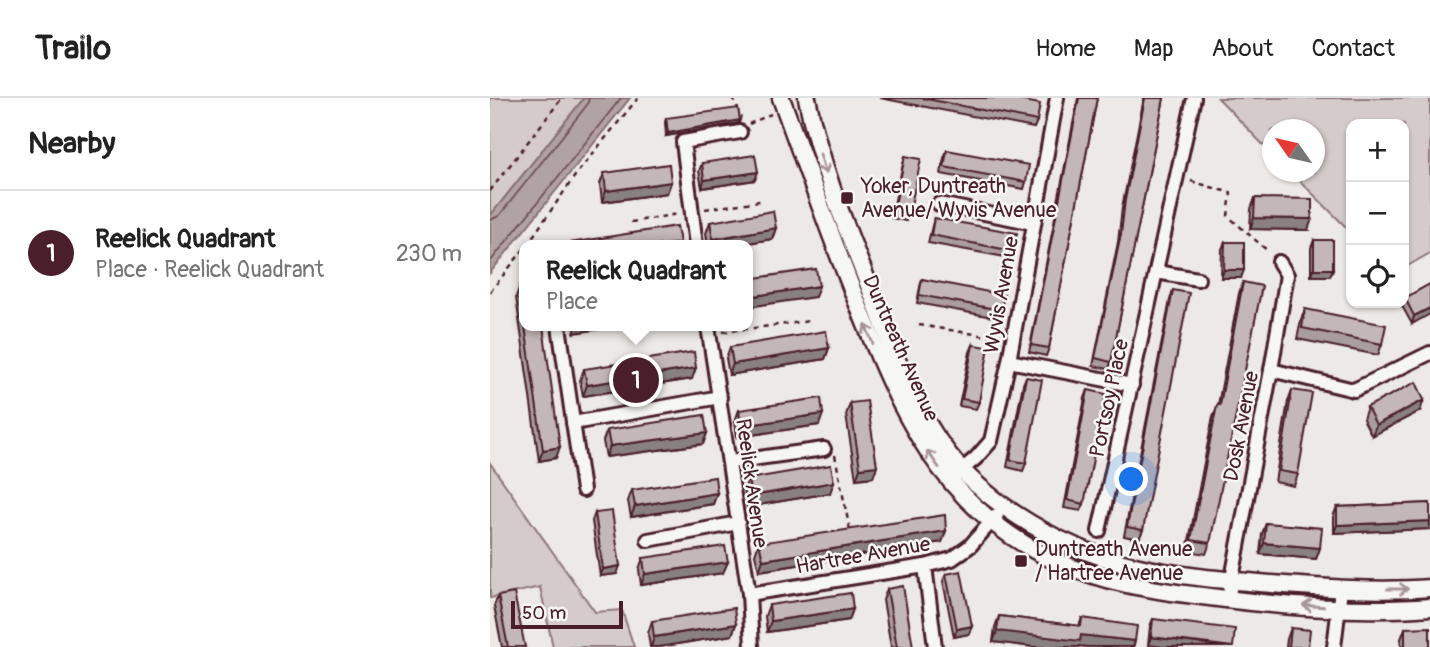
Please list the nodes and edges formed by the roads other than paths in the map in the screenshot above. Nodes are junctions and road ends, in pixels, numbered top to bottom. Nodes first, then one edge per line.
1 (781, 98) edge
2 (807, 98) edge
3 (1057, 98) edge
4 (1194, 98) edge
5 (745, 127) road end
6 (939, 204) dead end
7 (1034, 223) junction
8 (695, 240) edge
9 (1279, 262) road end
10 (1156, 272) junction
11 (1198, 279) dead end
12 (560, 331) edge
13 (709, 331) edge
14 (1430, 354) edge
15 (1009, 361) junction
16 (1271, 370) junction
17 (1132, 385) junction
18 (720, 397) junction
19 (573, 423) junction
20 (824, 449) road end
21 (730, 462) junction
22 (962, 470) junction
23 (949, 481) junction
24 (583, 490) dead end
25 (1002, 506) junction
26 (992, 522) junction
27 (738, 523) junction
28 (1099, 531) dead end
29 (648, 541) dead end
30 (925, 566) junction
31 (1231, 580) junction
32 (1430, 588) edge
33 (1341, 589) junction
34 (750, 594) junction
35 (1228, 600) junction
36 (1430, 607) edge
37 (1339, 608) junction
38 (752, 647) edge
39 (935, 647) edge
40 (1335, 647) edge

23 -> 1 street, Duntreath Avenue
2 -> 22 street, Duntreath Avenue
3 - 7 street, Wyvis Avenue
4 - 10 street, Portsoy Place
5 - 8 street
6 - 7 street
7 - 15 street, Wyvis Avenue
9 - 16 street, Dosk Avenue
10 - 11 street
10 - 17 street, Portsoy Place
12 - 19 street
13 - 18 street, Reelick Avenue
14 - 16 street
15 - 17 street
15 - 22 street, Wyvis Avenue
16 - 31 street, Dosk Avenue
17 - 28 street, Portsoy Place
18 - 19 street
18 - 21 street, Reelick Avenue
19 - 24 street
20 - 21 street
21 - 27 street, Reelick Avenue
22 - 23 street, Wyvis Avenue
22 - 25 street, Duntreath Avenue
23 - 26 street, Duntreath Avenue
25 - 26 street, Hartree Avenue
25 - 31 street, Duntreath Avenue
26 - 30 street, Hartree Avenue
26 - 35 street, Duntreath Avenue
27 - 29 street
27 - 34 street, Reelick Avenue
30 - 34 street, Hartree Avenue
30 - 39 street
31 - 33 street, Duntreath Avenue
31 - 35 street, Dosk Avenue
33 -> 32 street, Duntreath Avenue
33 - 37 street
34 - 38 street, Reelick Avenue
37 -> 35 street, Duntreath Avenue
36 - 37 street, Duntreath Avenue
37 - 40 street

